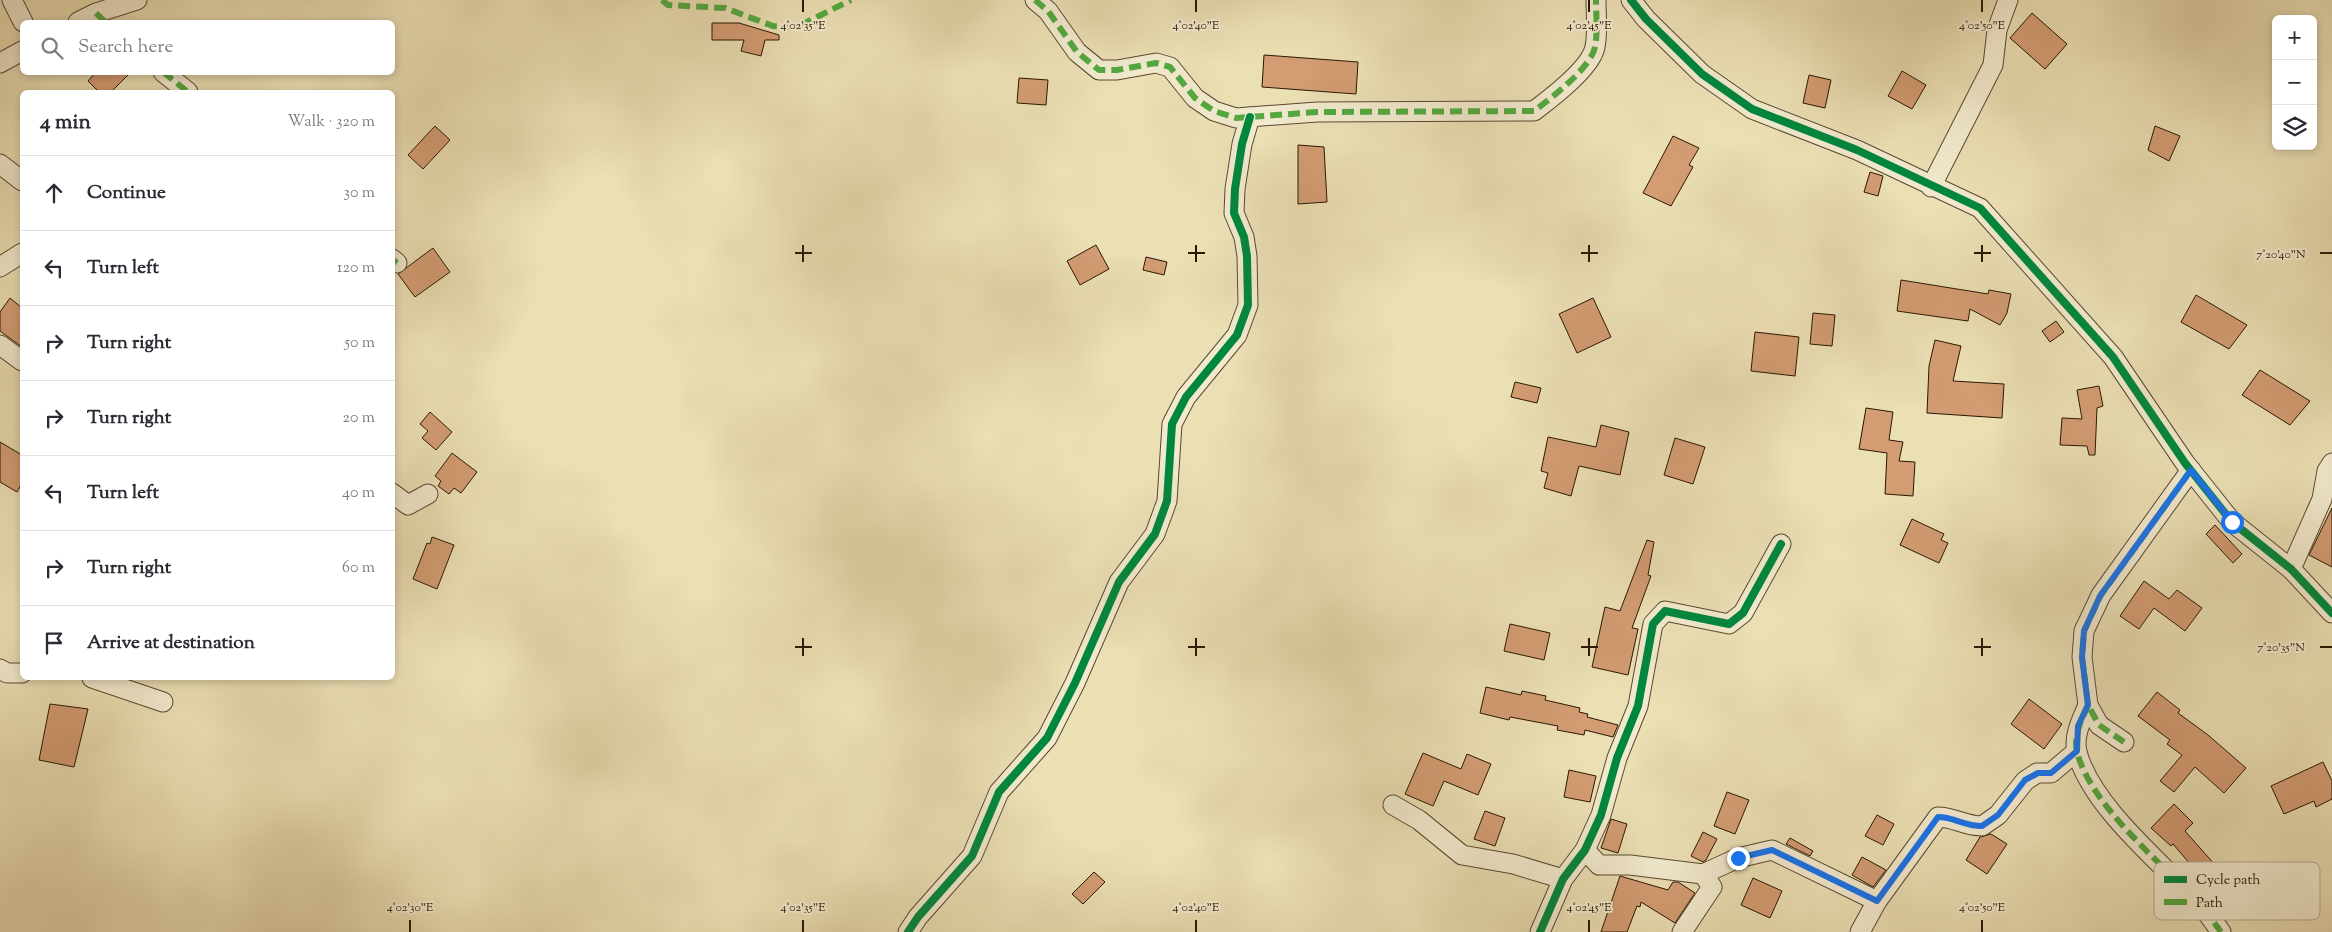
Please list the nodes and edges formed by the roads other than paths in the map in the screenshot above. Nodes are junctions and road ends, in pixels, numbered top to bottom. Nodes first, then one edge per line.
1 (12, 0) edge
2 (1035, 0) edge
3 (1596, 0) edge
4 (1631, 0) edge
5 (2008, 0) edge
6 (128, 1) edge
7 (101, 18) edge
8 (22, 20) edge
9 (20, 52) edge
10 (0, 64) edge
11 (166, 75) edge
12 (185, 90) edge
13 (1250, 117) junction
14 (0, 164) edge
15 (20, 180) edge
16 (1930, 186) junction
17 (20, 254) edge
18 (0, 267) edge
19 (0, 345) edge
20 (20, 360) edge
21 (2332, 463) edge
22 (2191, 470) junction
23 (428, 494) dead end
24 (395, 495) edge
25 (1780, 544) dead end
26 (2291, 568) junction
27 (2332, 614) edge
28 (0, 669) edge
29 (20, 673) edge
30 (98, 680) edge
31 (163, 702) dead end
32 (2088, 705) junction
33 (2124, 742) dead end
34 (2077, 751) junction
35 (1393, 806) dead end
36 (1585, 850) junction
37 (2159, 862) edge
38 (1703, 874) junction
39 (1563, 879) junction
40 (1877, 901) junction
41 (2212, 920) edge
42 (908, 932) edge
43 (1540, 932) edge
44 (1682, 932) edge
45 (1860, 932) edge
46 (2221, 932) edge

1 - 8 street
2 - 13 street
3 - 13 street
4 - 16 street
5 - 16 street
6 - 7 street
9 - 10 street
11 - 12 street
13 - 42 street
14 - 15 street
16 - 22 street
17 - 18 street
19 - 20 street
21 - 26 street
22 - 26 street
22 - 32 street
23 - 24 street
25 - 36 street
26 - 27 street
28 - 29 street
30 - 31 street
32 - 33 street
32 - 34 street
34 - 37 street
34 - 40 street
35 - 39 street
36 - 38 street
36 - 39 street
38 - 40 street
38 - 44 street
39 - 43 street
40 - 45 street
41 - 46 street

